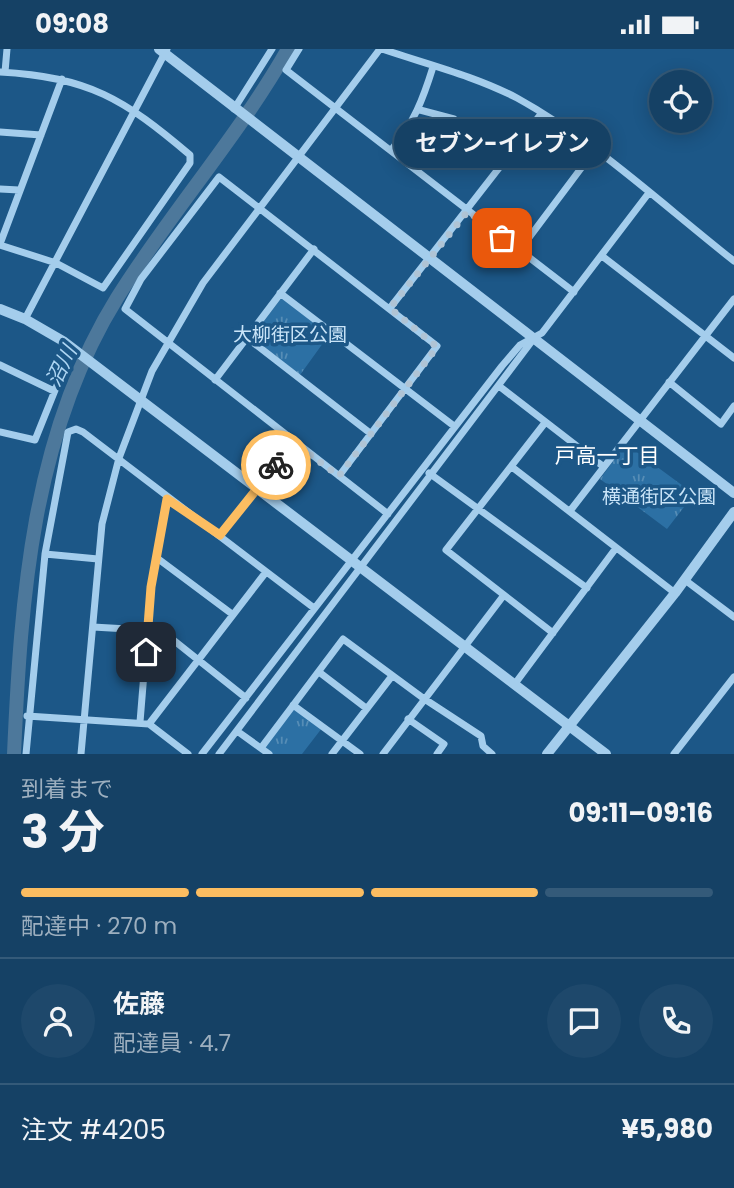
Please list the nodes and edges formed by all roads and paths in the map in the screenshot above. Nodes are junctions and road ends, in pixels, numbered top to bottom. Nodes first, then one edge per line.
1 (7, 49) edge
2 (272, 49) edge
3 (299, 49) edge
4 (381, 49) edge
5 (164, 51) edge
6 (433, 67) junction
7 (3, 72) edge
8 (62, 79) junction
9 (134, 110) junction
10 (337, 110) junction
11 (420, 110) junction
12 (236, 111) junction
13 (541, 114) junction
14 (0, 132) edge
15 (41, 135) junction
16 (392, 149) junction
17 (594, 151) junction
18 (298, 159) junction
19 (506, 160) junction
20 (0, 189) edge
21 (19, 190) junction
22 (649, 194) junction
23 (260, 210) junction
24 (468, 211) junction
25 (0, 245) edge
26 (314, 249) junction
27 (519, 251) junction
28 (602, 255) junction
29 (431, 260) junction
30 (734, 261) edge
31 (56, 263) junction
32 (574, 292) junction
33 (280, 293) junction
34 (734, 299) edge
35 (390, 308) junction
36 (0, 309) edge
37 (25, 319) junction
38 (705, 335) junction
39 (246, 337) junction
40 (532, 340) junction
41 (167, 342) junction
42 (72, 348) junction
43 (734, 358) edge
44 (0, 365) edge
45 (215, 380) junction
46 (669, 382) junction
47 (499, 386) junction
48 (405, 388) junction
49 (54, 391) junction
50 (141, 399) junction
51 (734, 406) edge
52 (637, 421) junction
53 (544, 424) junction
54 (454, 426) junction
55 (0, 432) edge
56 (370, 433) junction
57 (293, 442) junction
58 (119, 458) junction
59 (512, 467) junction
60 (604, 467) junction
61 (422, 468) junction
62 (432, 474) junction
63 (339, 476) junction
64 (258, 489) junction
65 (734, 493) edge
66 (167, 499) junction
67 (478, 508) junction
68 (570, 511) junction
69 (734, 512) edge
70 (388, 514) junction
71 (220, 535) junction
72 (616, 548) junction
73 (45, 554) junction
74 (157, 558) junction
75 (98, 559) junction
76 (352, 561) junction
77 (361, 568) junction
78 (266, 572) junction
79 (685, 580) junction
80 (587, 588) junction
81 (675, 593) junction
82 (504, 595) junction
83 (314, 608) junction
84 (232, 614) junction
85 (734, 617) edge
86 (93, 627) junction
87 (148, 629) junction
88 (553, 633) junction
89 (462, 647) junction
90 (199, 658) junction
91 (319, 672) junction
92 (391, 676) junction
93 (734, 677) edge
94 (514, 685) junction
95 (246, 698) junction
96 (423, 698) junction
97 (293, 705) junction
98 (366, 708) junction
99 (27, 716) junction
100 (408, 719) junction
101 (84, 720) junction
102 (144, 723) junction
103 (568, 725) junction
104 (237, 731) junction
105 (342, 740) junction
106 (261, 748) junction
107 (26, 754) edge
108 (81, 754) edge
109 (188, 754) edge
110 (202, 754) edge
111 (219, 754) edge
112 (269, 754) edge
113 (332, 754) edge
114 (360, 754) edge
115 (383, 754) edge
116 (437, 754) edge
117 (492, 754) edge
118 (547, 754) edge
119 (606, 754) edge
120 (674, 754) edge

1 - 7 street
2 - 12 street
3 - 10 street
4 - 6 street
4 - 10 street
5 - 9 street
5 - 12 street
6 - 11 street
6 - 13 street
7 - 8 street
8 - 9 street
8 - 15 street
9 - 31 street
9 - 31 street
10 - 16 street
10 - 18 street
11 - 16 street
11 - 19 street
12 - 18 street
13 - 17 street
13 - 19 street
14 - 15 street
15 - 21 street
16 - 24 street
17 - 22 street
17 - 27 street
18 - 23 street
18 - 29 street
19 - 24 street
20 - 21 street
21 - 25 street
22 - 28 street
22 - 30 street
23 - 26 street
23 - 41 street
23 - 41 street
24 - 27 street
24 - 29 street
25 - 31 street
26 - 33 street
26 - 35 street
27 - 32 street
28 - 32 street
28 - 38 street
29 - 35 street
29 - 40 street
31 - 37 street
32 - 40 street
33 - 39 street
33 - 48 street
34 - 38 street
35 - 48 street
36 - 37 street
37 - 42 street
38 - 43 street
38 - 46 street
39 - 45 street
39 - 56 street
40 - 47 street
40 - 52 street
40 - 54 street
41 - 45 street
41 - 50 street
42 - 49 street
42 - 50 street
44 - 49 street
45 - 57 street
46 - 51 street
46 - 52 street
47 - 53 street
47 - 62 street
48 - 54 street
48 - 56 street
49 - 55 street
50 - 58 street
50 - 64 street
52 - 60 street
52 - 65 street
53 - 59 street
53 - 60 street
54 - 61 street
56 - 63 street
57 - 63 street
57 - 64 street
58 - 66 street
58 - 73 street
58 - 75 street
59 - 67 street
59 - 68 street
60 - 68 street
61 - 62 street
61 - 70 street
62 - 67 street
62 - 77 street
63 - 70 street
64 - 71 street
64 - 76 street
66 - 71 street
66 - 74 street
67 - 80 street
67 - 82 street
68 - 72 street
69 - 79 street
70 - 76 street
71 - 78 street
72 - 80 street
72 - 81 street
73 - 75 street
73 - 99 street
74 - 84 street
74 - 87 street
75 - 86 street
76 - 77 street
76 - 83 street
77 - 89 street
77 - 104 street
78 - 83 street
78 - 84 street
79 - 81 street
79 - 85 street
80 - 88 street
81 - 103 street
82 - 88 street
82 - 89 street
83 - 95 street
84 - 90 street
86 - 87 street
86 - 101 street
87 - 90 street
87 - 102 street
88 - 94 street
89 - 94 street
89 - 96 street
90 - 95 street
90 - 102 street
91 - 92 street
91 - 97 street
91 - 98 street
92 - 96 street
92 - 98 street
93 - 120 street
94 - 103 street
95 - 110 street
96 - 100 street
96 - 117 street
97 - 105 street
97 - 106 street
98 - 105 street
99 - 101 street
99 - 107 street
100 - 115 street
100 - 116 street
101 - 102 street
101 - 108 street
102 - 109 street
103 - 118 street
103 - 119 street
104 - 106 street
104 - 111 street
105 - 113 street
105 - 114 street
106 - 112 street

